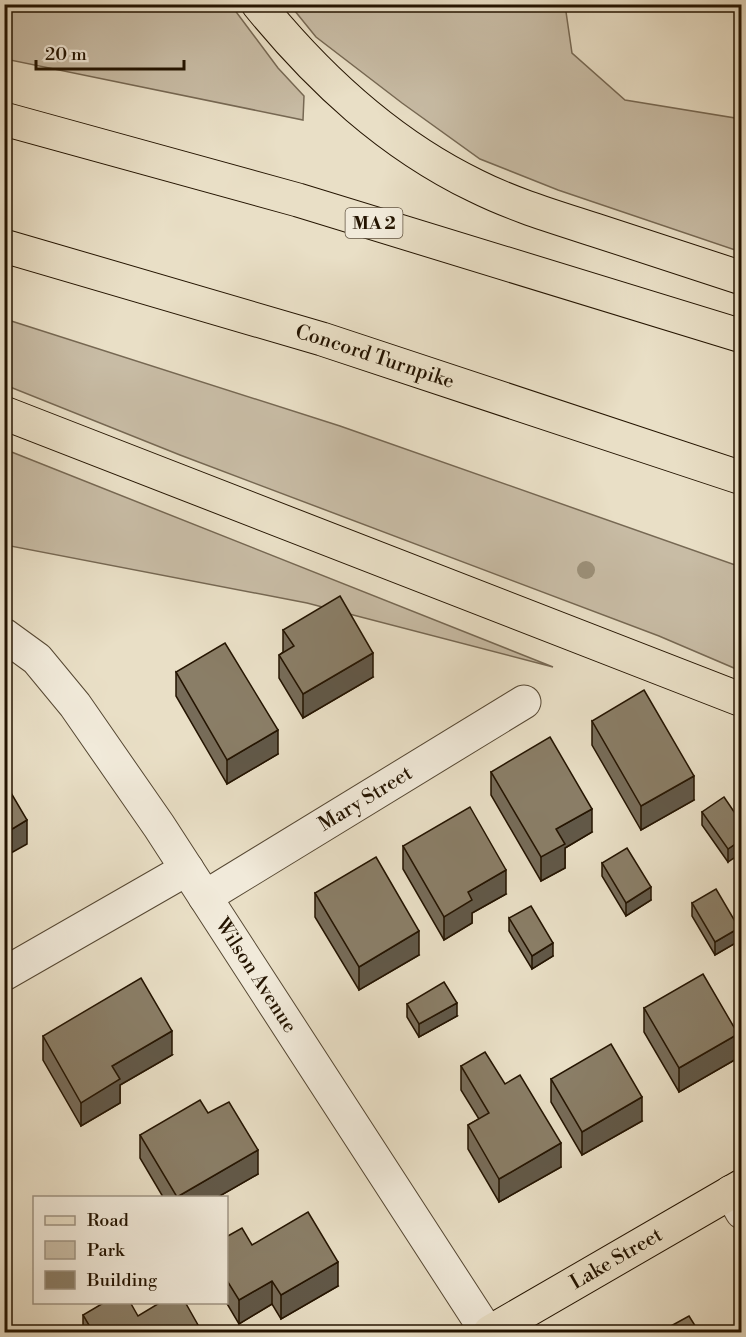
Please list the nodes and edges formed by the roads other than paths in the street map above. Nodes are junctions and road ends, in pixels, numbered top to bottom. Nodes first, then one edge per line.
1 (258, 4) edge
2 (4, 119) edge
3 (4, 246) edge
4 (741, 278) edge
5 (741, 336) edge
6 (4, 413) edge
7 (741, 478) edge
8 (4, 635) edge
9 (741, 700) edge
10 (524, 702) dead end
11 (187, 869) junction
12 (205, 897) junction
13 (4, 974) edge
14 (738, 1196) edge
15 (489, 1332) edge

1 - 4 main road
2 - 5 main road, MA 2
3 - 7 main road, Concord Turnpike
6 - 9 main road
8 - 11 street, Wilson Avenue
10 - 12 street, Mary Street
11 - 12 street, Wilson Avenue
11 - 13 street
12 - 15 street, Wilson Avenue
14 - 15 main road, Lake Street

